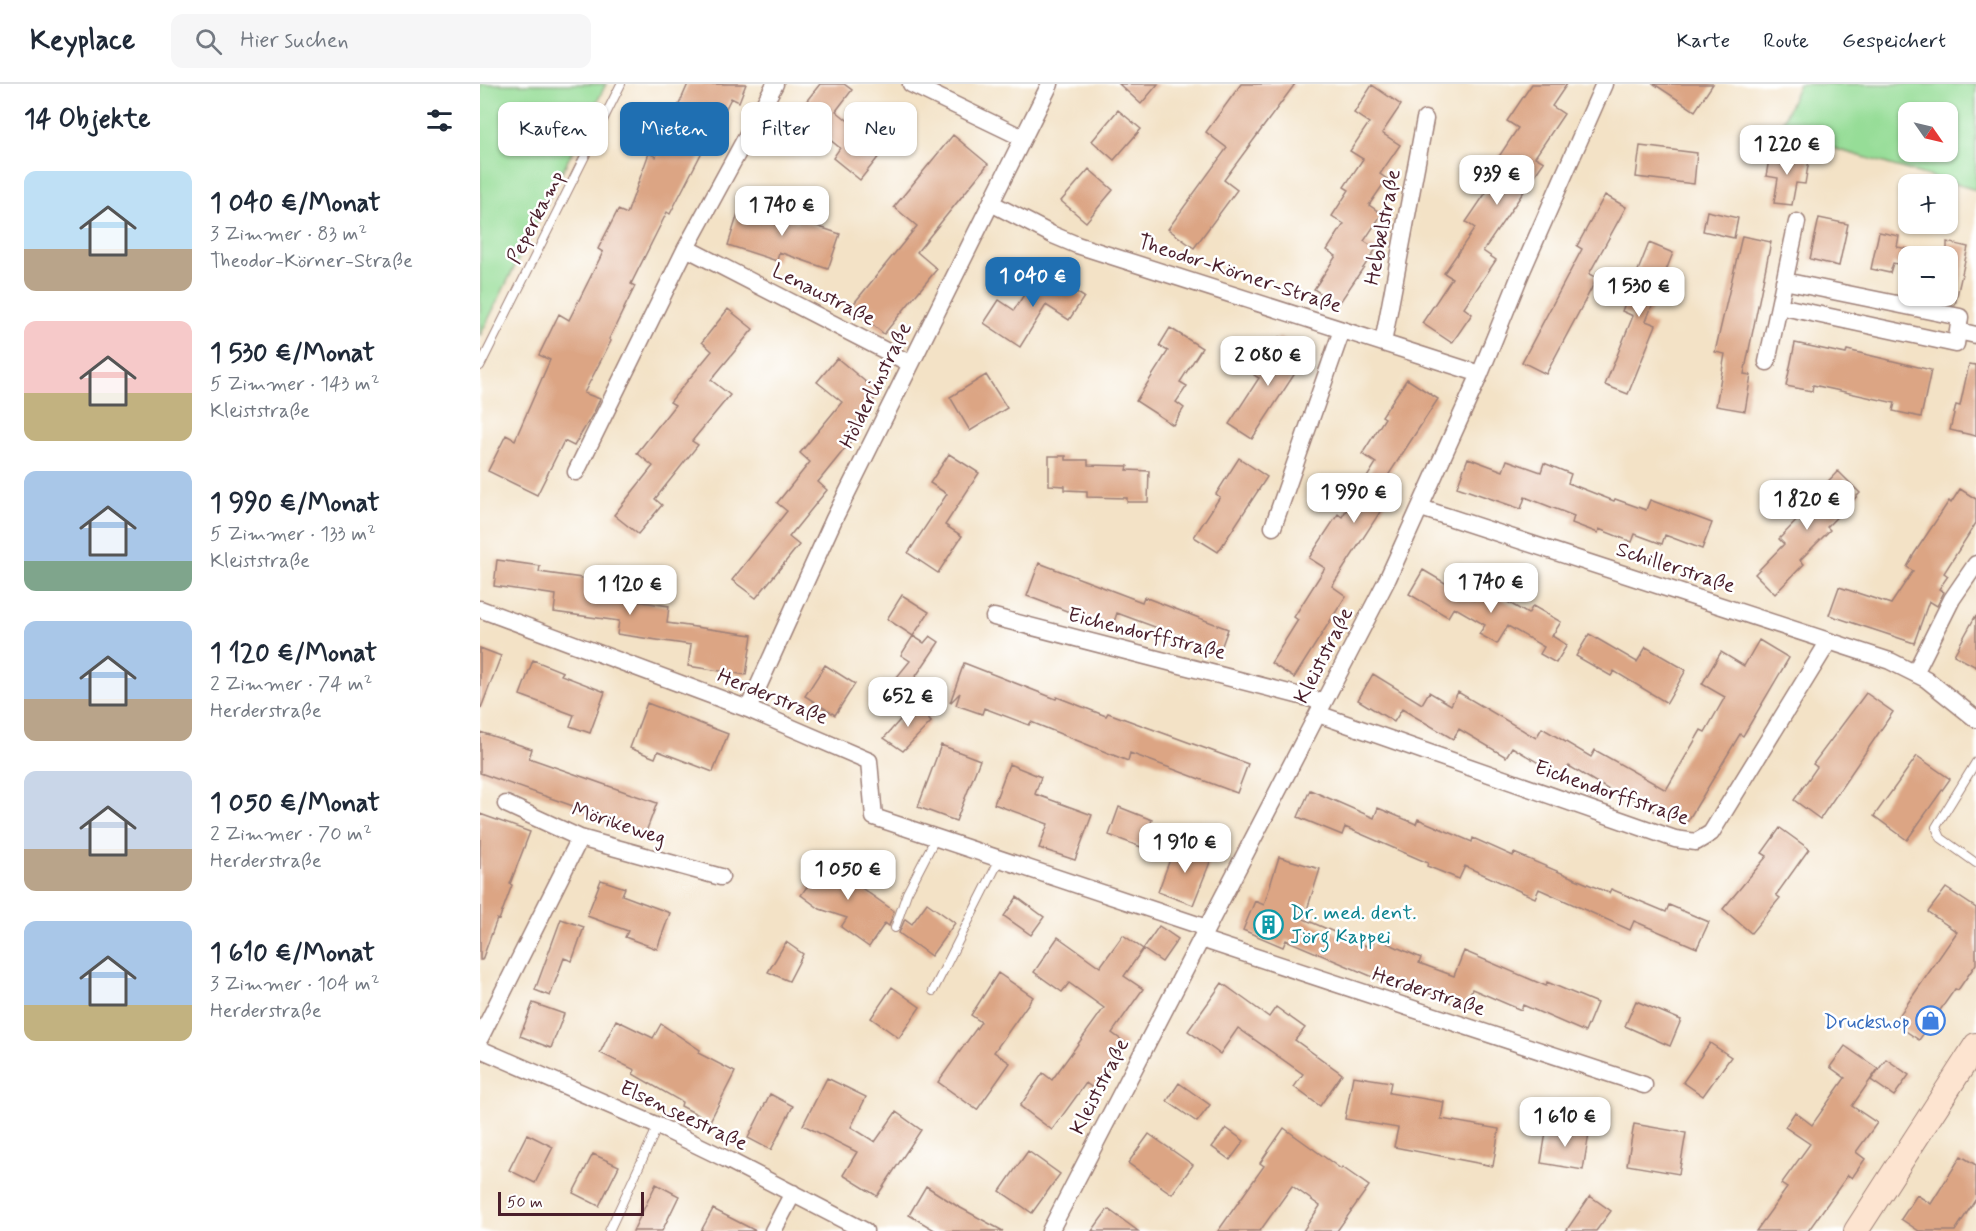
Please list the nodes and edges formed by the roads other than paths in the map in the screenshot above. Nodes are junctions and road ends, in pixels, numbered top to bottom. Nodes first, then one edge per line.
1 (621, 84) edge
2 (775, 84) edge
3 (911, 84) edge
4 (1050, 84) edge
5 (1604, 84) edge
6 (1425, 119) dead end
7 (1023, 138) junction
8 (991, 203) junction
9 (1797, 222) dead end
10 (686, 248) junction
11 (1784, 281) junction
12 (1779, 306) junction
13 (1342, 330) junction
14 (1958, 331) junction
15 (1976, 335) edge
16 (1383, 343) junction
17 (1767, 362) dead end
18 (911, 364) junction
19 (480, 366) edge
20 (1480, 374) junction
21 (576, 472) dead end
22 (1421, 508) junction
23 (1273, 527) dead end
24 (1976, 564) edge
25 (480, 609) edge
26 (994, 617) dead end
27 (1829, 640) junction
28 (1915, 673) junction
29 (1321, 708) junction
30 (748, 709) junction
31 (1976, 719) edge
32 (1976, 762) edge
33 (506, 804) dead end
34 (936, 837) junction
35 (580, 838) junction
36 (1000, 859) junction
37 (1976, 863) edge
38 (722, 877) dead end
39 (895, 928) dead end
40 (1204, 933) junction
41 (933, 992) dead end
42 (480, 1038) edge
43 (1976, 1045) edge
44 (480, 1049) edge
45 (1644, 1085) dead end
46 (658, 1126) junction
47 (793, 1193) junction
48 (609, 1231) edge
49 (773, 1231) edge
50 (865, 1231) edge
51 (1050, 1231) edge
52 (1856, 1231) edge

1 - 19 lane, Peperkamp
2 - 10 street
3 - 7 street
4 - 7 street, Hölderlinstraße
5 - 20 street, Kleiststraße
6 - 16 street, Hebbelstraße
7 - 8 street, Hölderlinstraße
8 - 13 street, Theodor-Körner-Straße
8 - 18 street, Hölderlinstraße
9 - 11 street
10 - 18 street, Lenaustraße
10 - 21 street
11 - 12 street
11 - 14 street
12 - 14 street
12 - 17 street
13 - 16 street, Theodor-Körner-Straße
13 - 23 street
14 - 15 street
16 - 20 street, Theodor-Körner-Straße
18 - 30 street, Hölderlinstraße
20 - 22 street, Kleiststraße
22 - 27 street, Schillerstraße
22 - 29 street, Kleiststraße
24 - 28 street
25 - 30 street, Herderstraße
26 - 29 street, Eichendorffstraße
27 - 28 street, Schillerstraße
27 - 29 street, Eichendorffstraße
28 - 31 street, Schillerstraße
29 - 40 street, Kleiststraße
30 - 34 street, Herderstraße
32 - 37 lane
33 - 35 street, Mörikeweg
34 - 36 street, Herderstraße
34 - 39 lane
35 - 38 street, Mörikeweg
35 - 42 street
36 - 40 street, Herderstraße
36 - 41 lane
40 - 45 street, Herderstraße
40 - 51 street, Kleiststraße
43 - 52 main road
44 - 46 street, Elsenseestraße
46 - 47 street, Elsenseestraße
46 - 48 lane
47 - 49 street
47 - 50 street, Elsenseestraße

